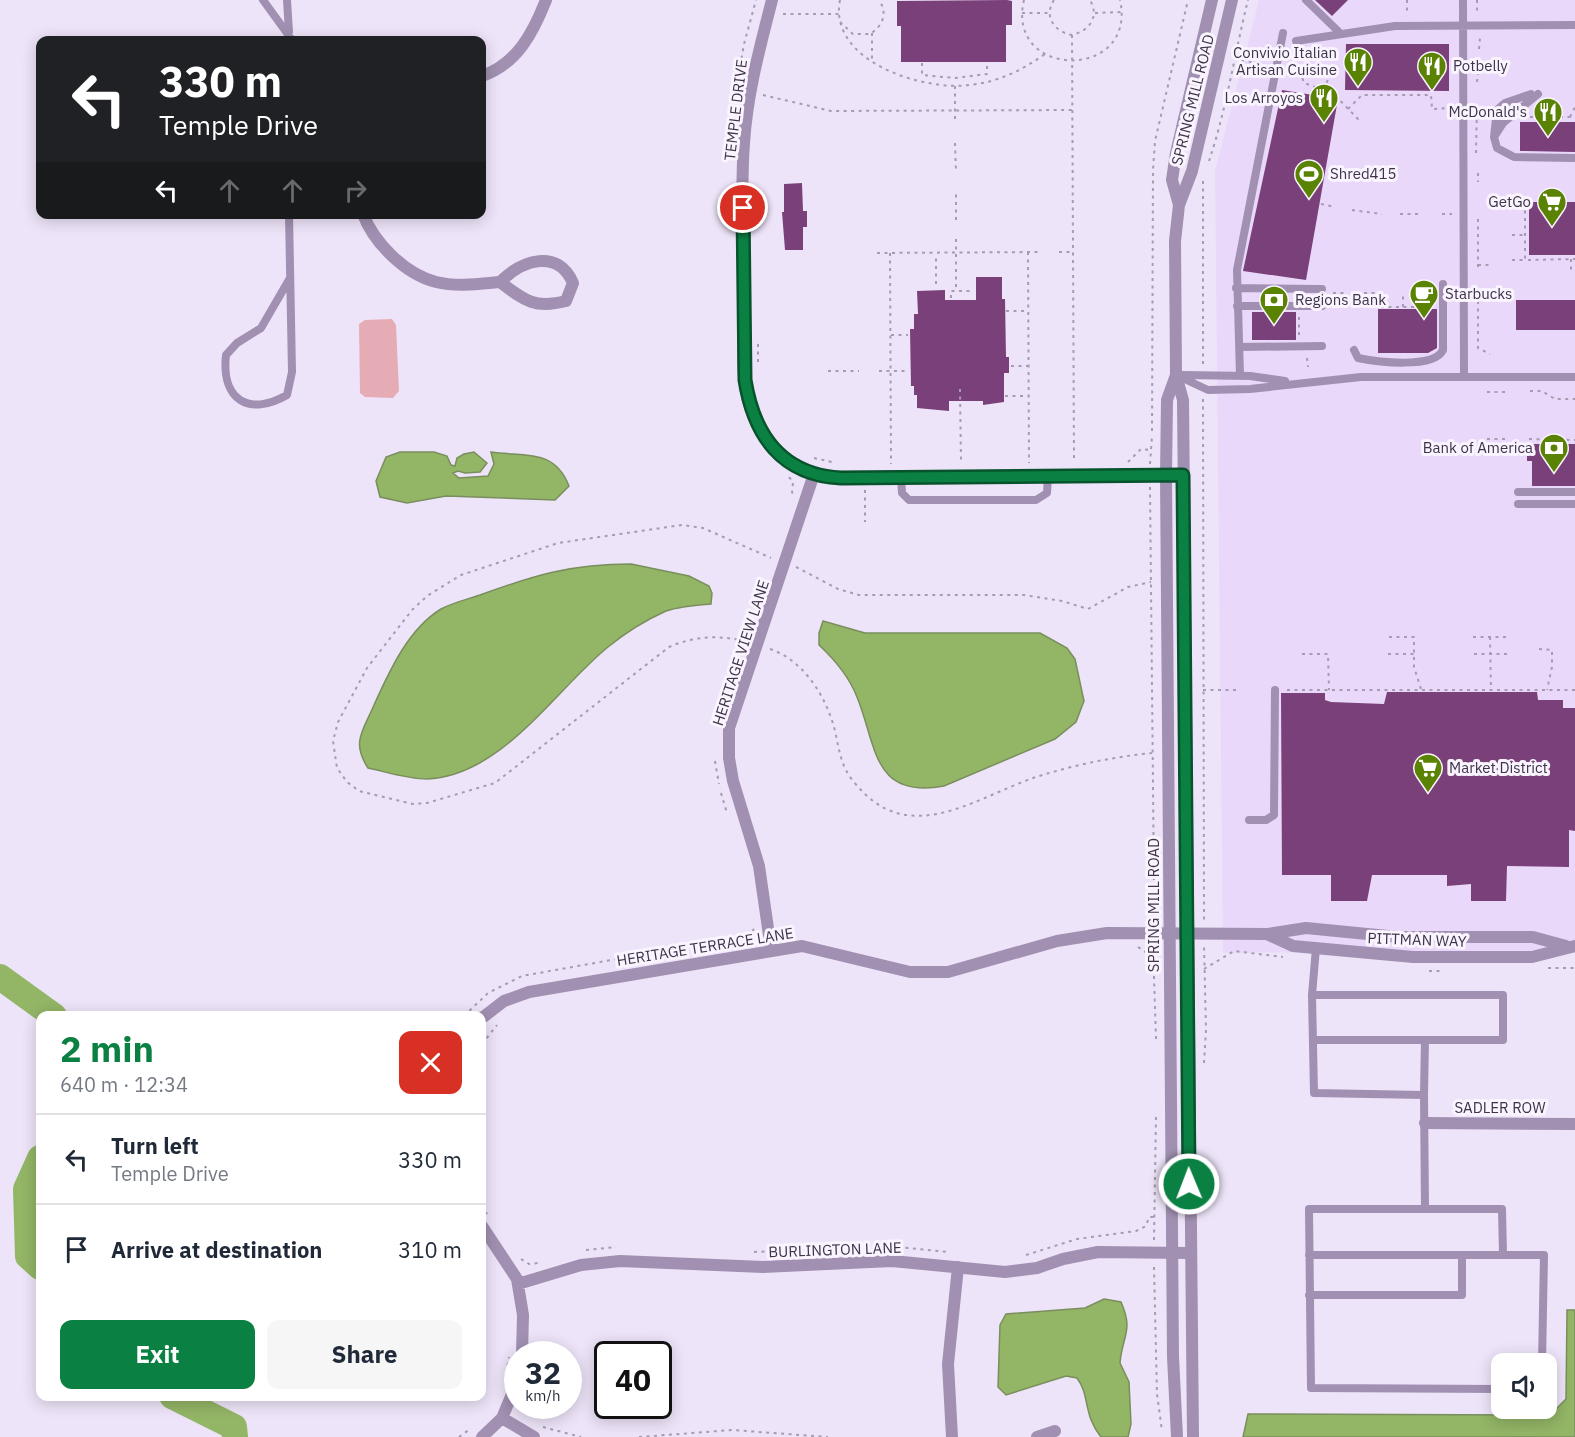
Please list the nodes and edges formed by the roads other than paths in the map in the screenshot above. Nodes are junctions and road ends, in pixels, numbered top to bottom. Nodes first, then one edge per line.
1 (263, 0) edge
2 (287, 0) edge
3 (546, 0) edge
4 (772, 0) edge
5 (1212, 0) edge
6 (1232, 0) edge
7 (1306, 0) edge
8 (1463, 0) edge
9 (1463, 25) junction
10 (1575, 25) edge
11 (1283, 33) dead end
12 (1341, 34) junction
13 (290, 36) edge
14 (1296, 41) dead end
15 (486, 74) edge
16 (1494, 137) junction
17 (1575, 158) edge
18 (1179, 205) junction
19 (290, 219) edge
20 (366, 219) edge
21 (290, 278) junction
22 (500, 282) junction
23 (1443, 284) dead end
24 (1236, 288) junction
25 (1322, 289) dead end
26 (1237, 306) junction
27 (1322, 306) dead end
28 (1322, 346) dead end
29 (1240, 347) junction
30 (1354, 350) dead end
31 (1176, 375) junction
32 (1240, 376) junction
33 (1464, 377) junction
34 (1574, 378) edge
35 (1294, 383) junction
36 (814, 474) junction
37 (1166, 475) junction
38 (1183, 475) junction
39 (1048, 476) junction
40 (901, 478) junction
41 (1518, 492) dead end
42 (1575, 492) edge
43 (1518, 504) dead end
44 (1575, 504) edge
45 (1278, 690) road end
46 (1249, 820) dead end
47 (1169, 932) junction
48 (1187, 932) junction
49 (1268, 934) junction
50 (1571, 946) edge
51 (1316, 948) junction
52 (771, 949) junction
53 (1312, 995) junction
54 (486, 1015) edge
55 (1313, 1040) junction
56 (1425, 1040) junction
57 (1424, 1095) junction
58 (1425, 1123) junction
59 (1575, 1124) edge
60 (1425, 1209) junction
61 (486, 1223) edge
62 (1172, 1252) junction
63 (1189, 1253) junction
64 (1309, 1255) junction
65 (1462, 1255) junction
66 (1503, 1255) junction
67 (958, 1268) junction
68 (518, 1284) junction
69 (1309, 1295) junction
70 (518, 1341) edge
71 (1542, 1353) edge
72 (1491, 1389) edge
73 (504, 1409) edge
74 (502, 1418) junction
75 (1055, 1431) dead end
76 (537, 1432) edge
77 (482, 1437) edge
78 (952, 1437) edge
79 (1037, 1437) edge
80 (1177, 1437) edge
81 (1193, 1437) edge

1 - 13 lane
2 - 13 lane
3 - 15 street
4 - 36 street, TEMPLE DRIVE
5 - 18 street, SPRING MILL ROAD
6 - 18 street, SPRING MILL ROAD
7 - 12 lane
8 - 9 lane
9 - 10 lane
9 - 12 lane
9 - 33 lane
11 - 24 lane
12 - 14 lane
16 - 16 lane
16 - 17 lane
18 - 31 street, SPRING MILL ROAD
19 - 21 lane
20 - 22 street
21 - 21 lane
22 - 22 street
23 - 30 lane
24 - 25 lane
24 - 26 lane
26 - 27 lane
26 - 29 lane
28 - 29 lane
29 - 32 lane
31 - 32 lane
31 - 35 lane
31 - 37 street, SPRING MILL ROAD
31 - 38 street, SPRING MILL ROAD
32 - 35 lane
33 - 34 lane
33 - 35 lane
36 - 40 street, TEMPLE DRIVE
36 - 52 street, HERITAGE VIEW LANE
37 - 38 street, TEMPLE DRIVE
37 - 39 street, TEMPLE DRIVE
37 - 47 street, SPRING MILL ROAD
38 - 48 street, SPRING MILL ROAD
39 - 40 street, TEMPLE DRIVE
39 - 40 lane
41 - 42 lane
43 - 44 lane
45 - 46 lane
47 - 48 street, HERITAGE TERRACE LANE
47 - 52 street, HERITAGE TERRACE LANE
47 - 62 street, SPRING MILL ROAD
48 - 49 street, PITTMAN WAY
48 - 63 street, SPRING MILL ROAD
49 - 50 street, PITTMAN WAY
49 - 51 street, PITTMAN WAY
50 - 51 street, PITTMAN WAY
51 - 53 lane
52 - 54 street, HERITAGE TERRACE LANE
53 - 55 lane
53 - 56 lane
55 - 56 lane
55 - 57 lane
56 - 57 lane
57 - 58 lane
58 - 59 street, SADLER ROW
58 - 60 lane
60 - 64 lane
60 - 66 lane
61 - 68 street
62 - 63 street, BURLINGTON LANE
62 - 67 street, BURLINGTON LANE
62 - 80 street, SPRING MILL ROAD
63 - 81 street, SPRING MILL ROAD
64 - 65 lane
64 - 69 lane
65 - 66 lane
65 - 69 lane
66 - 71 lane
67 - 68 street, BURLINGTON LANE
67 - 78 street
68 - 70 street
69 - 72 lane
73 - 74 street
74 - 76 street
74 - 77 street
75 - 79 street

